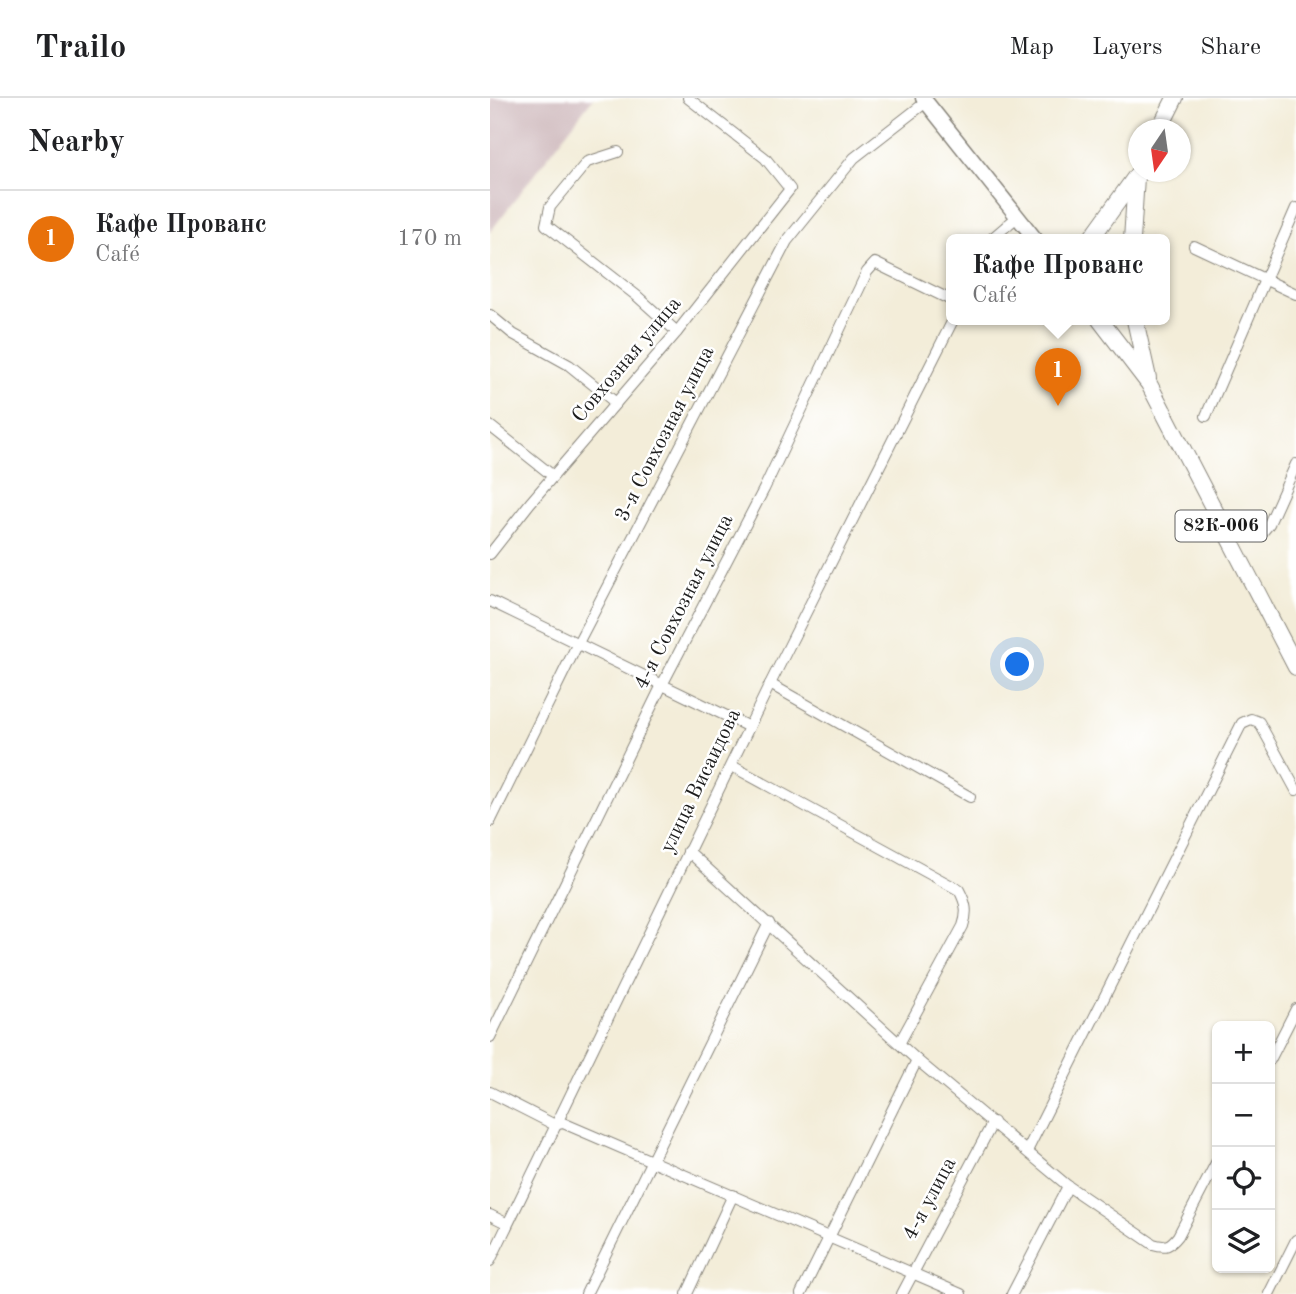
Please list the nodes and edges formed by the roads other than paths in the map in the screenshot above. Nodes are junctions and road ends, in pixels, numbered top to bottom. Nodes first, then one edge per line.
1 (688, 98) edge
2 (1175, 98) edge
3 (925, 100) edge
4 (1164, 119) edge
5 (618, 152) dead end
6 (1131, 182) edge
7 (1136, 182) edge
8 (1296, 208) edge
9 (1017, 217) junction
10 (997, 234) edge
11 (1031, 234) edge
12 (1094, 234) edge
13 (1132, 234) edge
14 (1194, 246) dead end
15 (1265, 280) junction
16 (1296, 294) edge
17 (946, 298) edge
18 (490, 315) edge
19 (950, 325) edge
20 (1104, 325) edge
21 (1136, 325) edge
22 (677, 332) junction
23 (1149, 384) junction
24 (616, 403) junction
25 (1206, 416) dead end
26 (490, 426) edge
27 (1296, 464) edge
28 (553, 476) junction
29 (1261, 534) dead end
30 (491, 549) edge
31 (491, 604) edge
32 (578, 643) junction
33 (1296, 667) edge
34 (662, 684) junction
35 (770, 684) junction
36 (750, 727) junction
37 (732, 766) junction
38 (1296, 790) edge
39 (970, 797) dead end
40 (490, 822) edge
41 (688, 851) junction
42 (769, 923) junction
43 (1296, 1009) edge
44 (490, 1037) edge
45 (900, 1042) junction
46 (1275, 1050) edge
47 (917, 1059) junction
48 (490, 1092) edge
49 (993, 1122) junction
50 (555, 1125) junction
51 (1027, 1151) junction
52 (651, 1161) junction
53 (1212, 1171) edge
54 (1068, 1186) junction
55 (733, 1195) junction
56 (490, 1215) edge
57 (503, 1222) dead end
58 (830, 1237) junction
59 (1296, 1240) edge
60 (490, 1261) edge
61 (912, 1274) junction
62 (586, 1294) edge
63 (687, 1294) edge
64 (801, 1294) edge
65 (902, 1294) edge
66 (961, 1294) edge
67 (1012, 1294) edge
68 (1269, 1294) edge

1 - 22 street, Совхозная улица
2 - 4 main road
3 - 9 main road
3 - 32 street, 3-я Совхозная улица
5 - 22 street
6 - 12 main road
7 - 13 main road
8 - 15 street
9 - 10 street
9 - 11 main road
14 - 15 street
15 - 16 street
15 - 25 street
17 - 34 street, 4-я Совхозная улица
18 - 24 street
19 - 35 street, улица Висаидова
20 - 23 main road
21 - 23 main road, 82К-006
22 - 24 street, Совхозная улица
23 - 33 main road, 82К-006
24 - 28 street, Совхозная улица
26 - 28 street
27 - 29 street
28 - 30 street, Совхозная улица
31 - 32 street
32 - 34 street
32 - 40 street, 3-я Совхозная улица
34 - 36 street
34 - 44 street, 4-я Совхозная улица
35 - 36 street, улица Висаидова
35 - 39 street
36 - 37 street, улица Висаидова
37 - 41 street, улица Висаидова
37 - 45 street
38 - 51 street
41 - 42 street
41 - 50 street, улица Висаидова
42 - 45 street
42 - 52 street
43 - 46 street
45 - 47 street
47 - 49 street
47 - 58 street
48 - 50 street
49 - 51 street
49 - 61 street, 4-я улица
50 - 52 street
50 - 60 street, улица Висаидова
51 - 54 street
52 - 55 street
52 - 62 street
53 - 54 street
54 - 67 street
55 - 58 street
55 - 63 street
56 - 57 street
58 - 61 street
58 - 64 street
59 - 68 street
61 - 65 street, 4-я улица
61 - 66 street

